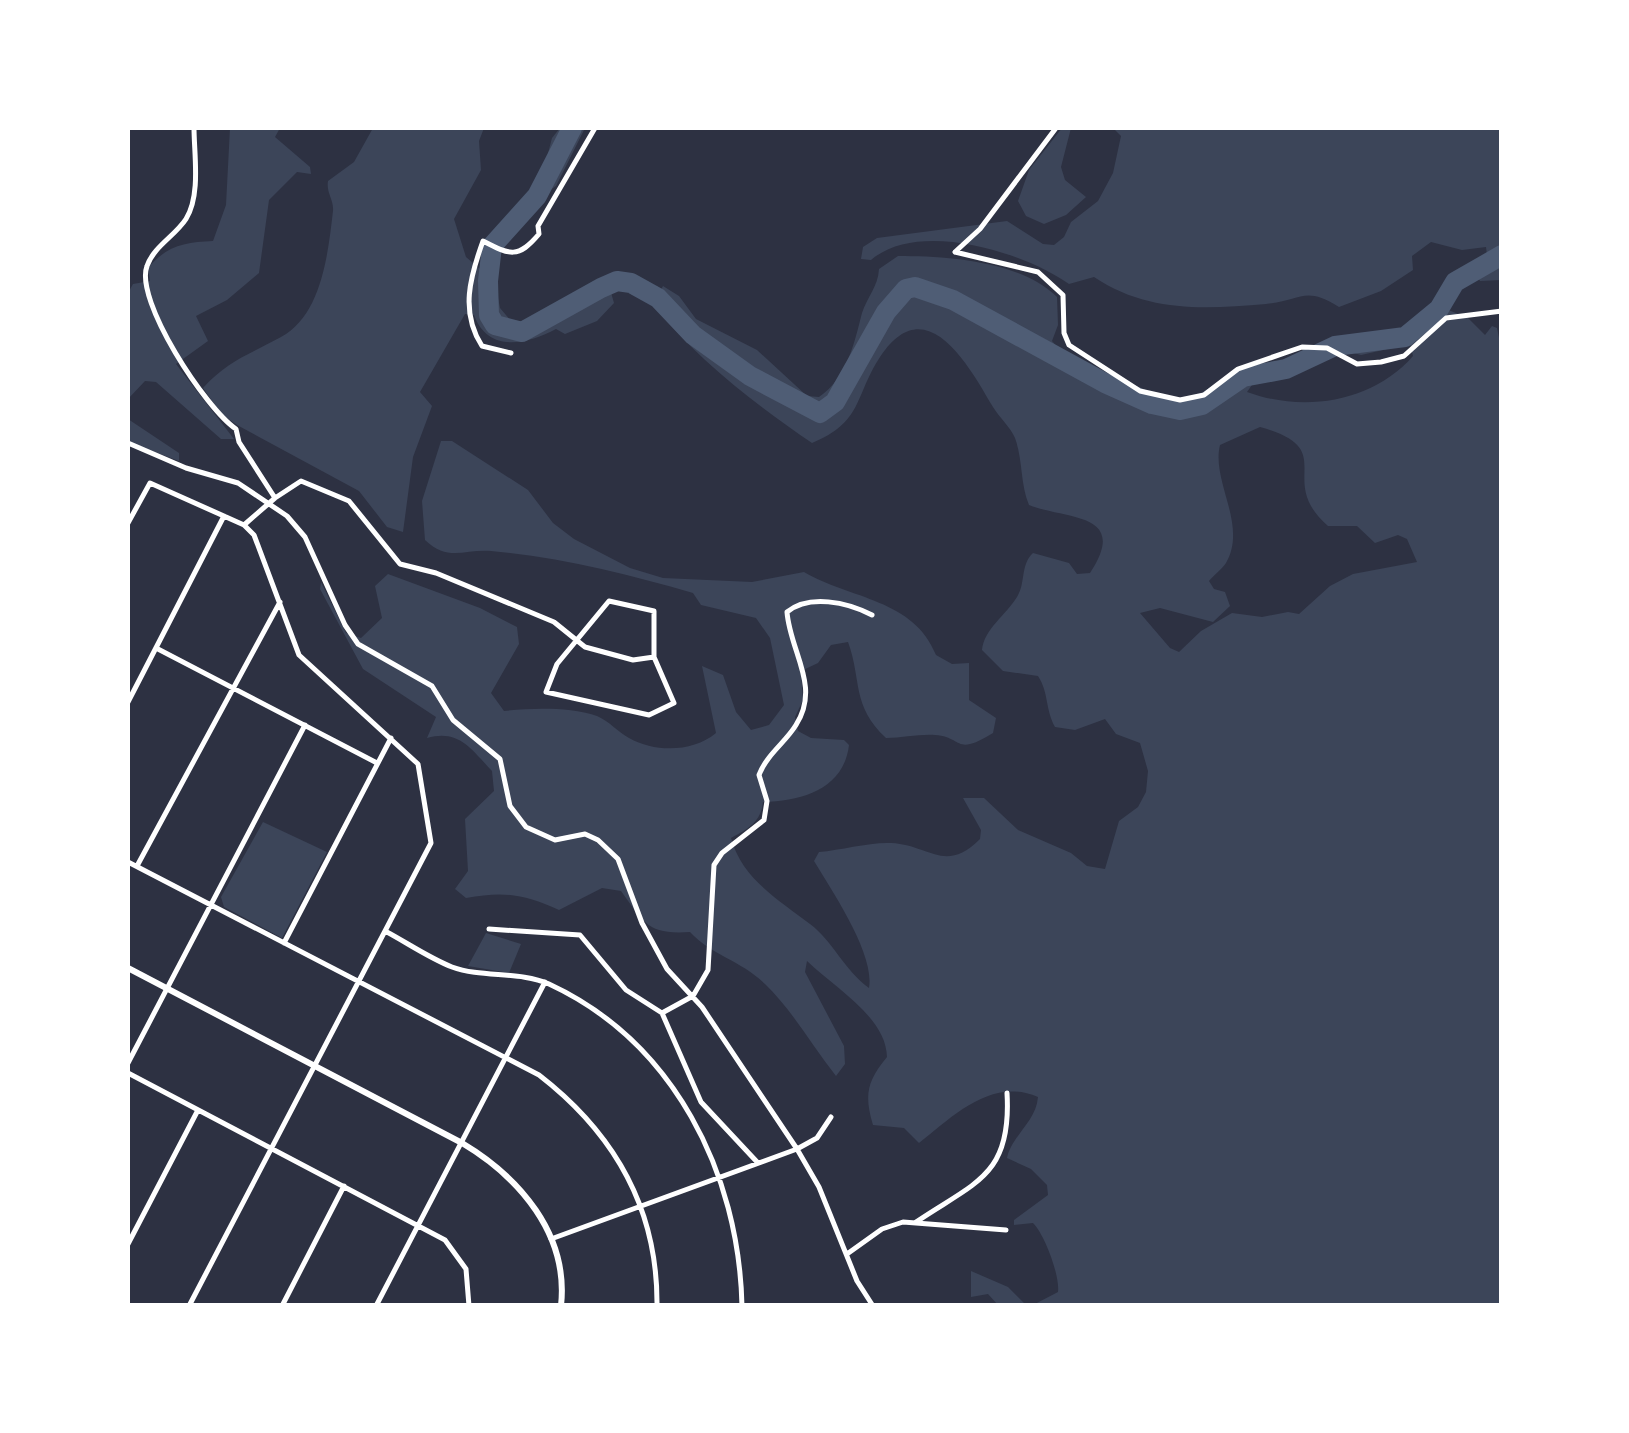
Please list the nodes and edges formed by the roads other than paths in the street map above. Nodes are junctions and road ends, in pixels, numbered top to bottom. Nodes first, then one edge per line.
1 (194, 128) edge
2 (595, 128) edge
3 (1056, 128) edge
4 (1502, 311) edge
5 (511, 353) dead end
6 (128, 442) edge
7 (272, 500) junction
8 (224, 516) junction
9 (128, 523) edge
10 (244, 525) junction
11 (280, 602) junction
12 (872, 615) dead end
13 (577, 641) junction
14 (156, 648) junction
15 (654, 657) junction
16 (232, 687) junction
17 (128, 702) edge
18 (304, 725) junction
19 (391, 738) junction
20 (377, 762) junction
21 (128, 862) edge
22 (137, 866) junction
23 (210, 904) junction
24 (490, 929) dead end
25 (384, 931) junction
26 (284, 943) junction
27 (128, 968) edge
28 (359, 982) junction
29 (545, 982) junction
30 (166, 988) junction
31 (692, 996) junction
32 (662, 1013) junction
33 (506, 1058) junction
34 (128, 1063) edge
35 (314, 1067) junction
36 (128, 1072) edge
37 (1007, 1093) dead end
38 (198, 1110) junction
39 (831, 1118) dead end
40 (462, 1143) junction
41 (272, 1148) junction
42 (798, 1149) junction
43 (759, 1164) junction
44 (722, 1178) junction
45 (344, 1186) junction
46 (642, 1206) junction
47 (916, 1222) junction
48 (418, 1224) junction
49 (1006, 1230) dead end
50 (552, 1239) junction
51 (128, 1244) edge
52 (847, 1254) junction
53 (189, 1306) edge
54 (282, 1306) edge
55 (376, 1306) edge
56 (469, 1306) edge
57 (562, 1306) edge
58 (657, 1306) edge
59 (742, 1306) edge
60 (872, 1306) edge

1 - 7 street
2 - 5 street
3 - 4 street
6 - 7 street
7 - 10 street
7 - 13 street
7 - 31 street
8 - 9 street
8 - 10 street
8 - 14 street
10 - 11 street
11 - 16 street
11 - 19 street
12 - 31 street
13 - 15 street
13 - 15 street
13 - 15 street
14 - 16 street
14 - 17 street
16 - 18 street
16 - 22 street
18 - 20 street
18 - 23 street
19 - 20 street
19 - 25 street
20 - 26 street
21 - 22 street
22 - 23 street
23 - 26 street
23 - 30 street
24 - 32 street
25 - 28 street
25 - 29 street
26 - 28 street
27 - 30 street
28 - 33 street
28 - 35 street
29 - 33 street
29 - 44 street
30 - 34 street
30 - 35 street
31 - 32 street
31 - 42 street
32 - 43 street
33 - 40 street
33 - 46 street
35 - 40 street
35 - 41 street
36 - 38 street
37 - 47 street
38 - 41 street
38 - 51 street
39 - 42 street
40 - 48 street
40 - 50 street
41 - 45 street
41 - 53 street
42 - 43 street
42 - 52 street
43 - 44 street
44 - 46 street
44 - 59 street
45 - 48 street
45 - 54 street
46 - 50 street
46 - 58 street
47 - 49 street
47 - 52 street
48 - 55 street
48 - 56 street
50 - 57 street
52 - 60 street

